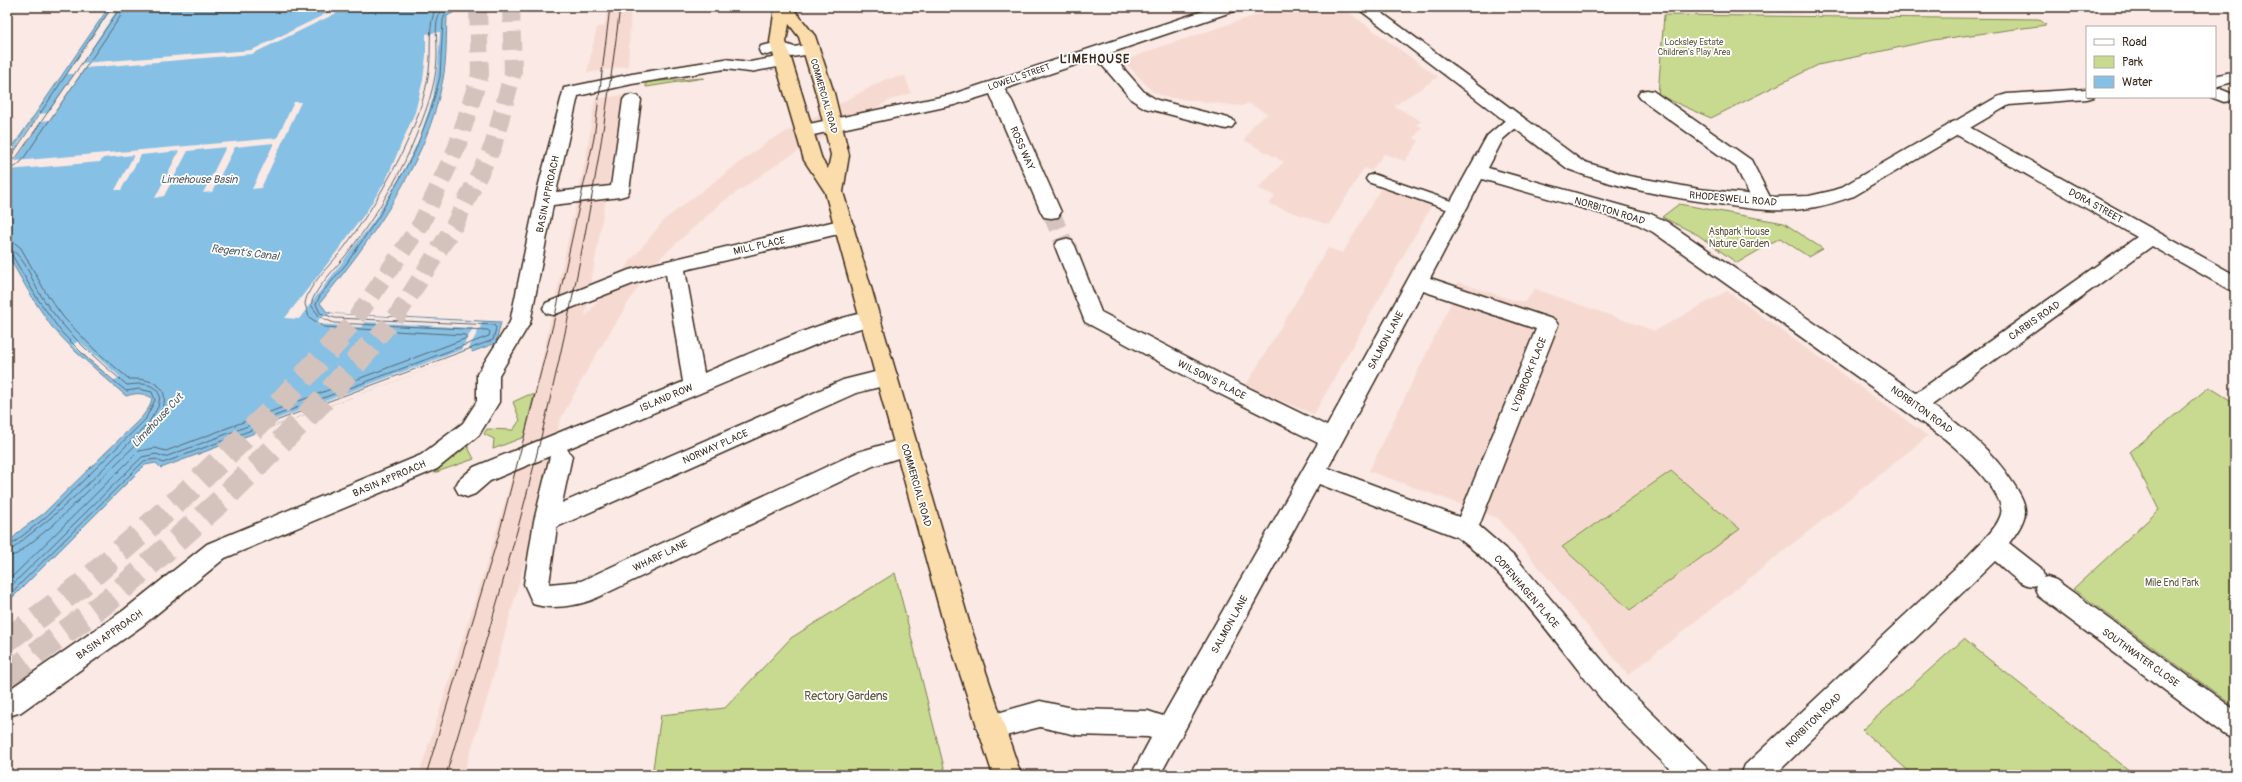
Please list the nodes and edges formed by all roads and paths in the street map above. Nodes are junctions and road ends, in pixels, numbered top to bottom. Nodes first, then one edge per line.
1 (783, 7) edge
2 (1231, 7) edge
3 (1364, 7) edge
4 (811, 49) junction
5 (1098, 50) junction
6 (782, 54) junction
7 (2235, 76) edge
8 (2216, 82) edge
9 (994, 86) junction
10 (2086, 94) edge
11 (1646, 95) dead end
12 (632, 100) dead end
13 (1515, 121) junction
14 (1226, 123) dead end
15 (832, 126) junction
16 (1956, 127) junction
17 (804, 131) junction
18 (1476, 171) junction
19 (1373, 180) dead end
20 (834, 192) junction
21 (545, 200) junction
22 (1763, 203) junction
23 (1446, 204) dead end
24 (1051, 212) tunnel mouth
25 (844, 226) junction
26 (2152, 236) junction
27 (1065, 246) tunnel mouth
28 (674, 265) junction
29 (1417, 281) junction
30 (2235, 284) edge
31 (553, 308) dead end
32 (870, 318) junction
33 (887, 377) junction
34 (695, 385) junction
35 (1916, 404) junction
36 (1332, 439) junction
37 (906, 447) junction
38 (561, 456) dead end
39 (1314, 472) junction
40 (467, 487) dead end
41 (546, 522) junction
42 (1466, 530) junction
43 (1993, 545) junction
44 (12, 703) dead end
45 (2235, 726) edge
46 (990, 727) junction
47 (1170, 731) junction
48 (1007, 775) edge
49 (1145, 775) edge
50 (1695, 775) edge
51 (1755, 775) edge

1 - 4 highway, COMMERCIAL ROAD
1 - 6 highway, COMMERCIAL ROAD
2 - 5 street, LOWELL STREET
3 - 13 street
4 - 6 street
4 - 15 highway, COMMERCIAL ROAD
5 - 9 street, LOWELL STREET
5 - 14 street
6 - 17 highway, COMMERCIAL ROAD
6 - 21 street, BASIN APPROACH
7 - 8 street
9 - 15 street, LOWELL STREET
9 - 24 street, ROSS WAY
10 - 16 street, RHODESWELL ROAD
11 - 22 street
12 - 21 street
13 - 18 street, SALMON LANE
13 - 22 street, RHODESWELL ROAD
15 - 17 street, LOWELL STREET
15 - 20 highway, COMMERCIAL ROAD
16 - 22 street, RHODESWELL ROAD
16 - 26 street, DORA STREET
17 - 20 highway, COMMERCIAL ROAD
18 - 29 street, SALMON LANE
18 - 35 street, NORBITON ROAD
19 - 23 street
20 - 25 highway, COMMERCIAL ROAD
21 - 44 street, BASIN APPROACH
25 - 28 street, MILL PLACE
25 - 32 highway, COMMERCIAL ROAD
26 - 30 street, DORA STREET
26 - 35 street, CARBIS ROAD
27 - 36 street, WILSON'S PLACE
28 - 31 street, MILL PLACE
28 - 34 street
29 - 36 street, SALMON LANE
29 - 42 street, LYDBROOK PLACE
32 - 33 highway, COMMERCIAL ROAD
32 - 34 street, ISLAND ROW
33 - 37 highway, COMMERCIAL ROAD
33 - 41 street, NORWAY PLACE
34 - 40 street, ISLAND ROW
35 - 43 street, NORBITON ROAD
36 - 39 street, SALMON LANE
37 - 41 street, WHARF LANE
37 - 46 highway, COMMERCIAL ROAD
38 - 41 street, WHARF LANE
39 - 42 street, COPENHAGEN PLACE
39 - 47 street, SALMON LANE
42 - 50 street, COPENHAGEN PLACE
43 - 45 street, SOUTHWATER CLOSE
43 - 51 street, NORBITON ROAD
46 - 47 street
46 - 48 highway, COMMERCIAL ROAD
47 - 49 street, SALMON LANE

